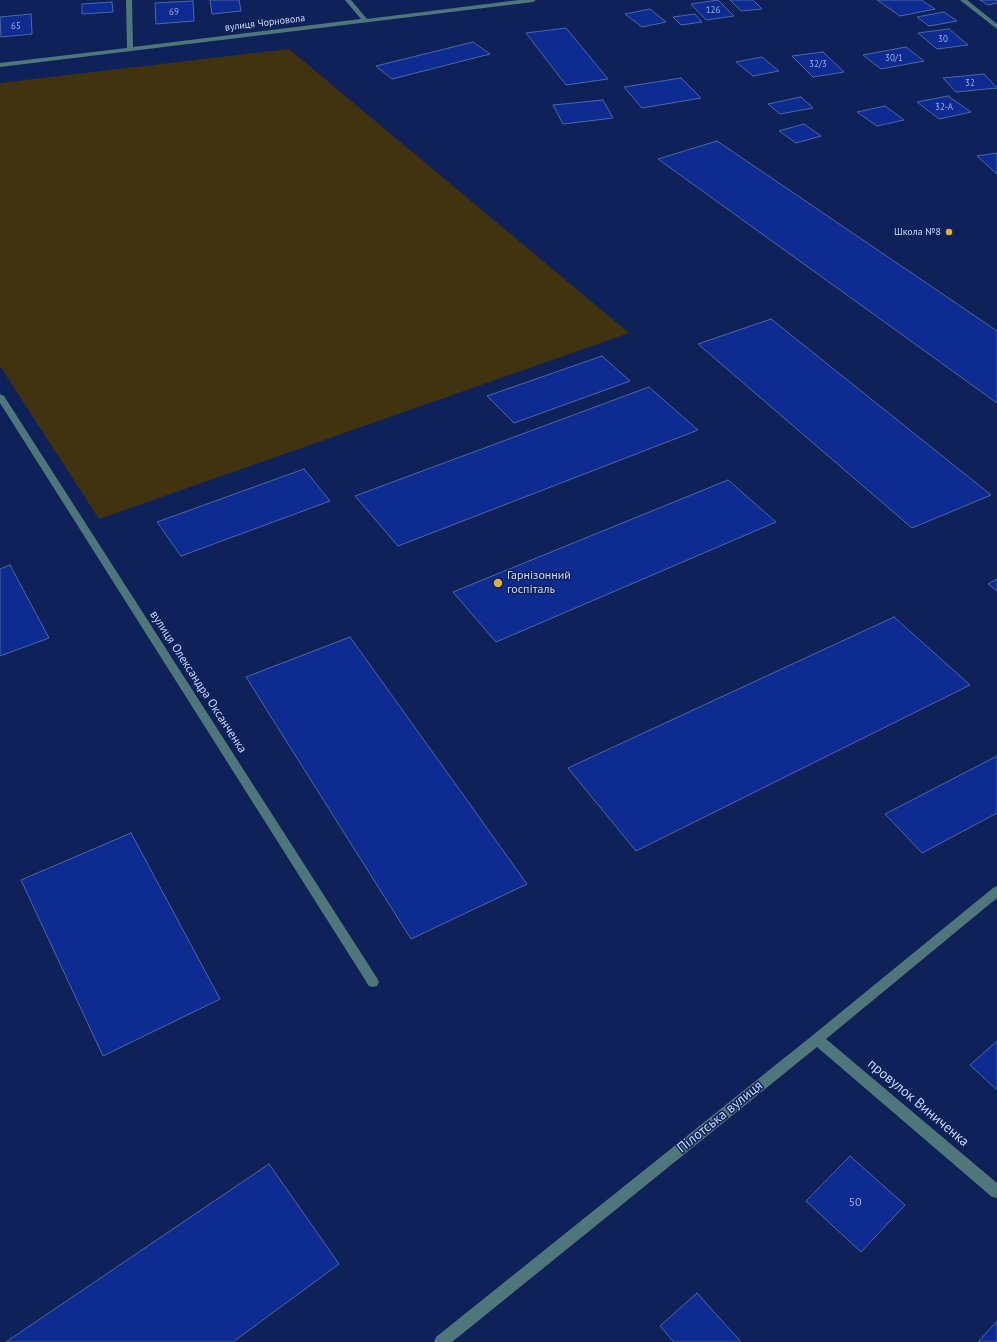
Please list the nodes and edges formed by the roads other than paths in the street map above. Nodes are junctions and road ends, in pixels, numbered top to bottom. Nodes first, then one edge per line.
1 (129, 0) edge
2 (348, 0) edge
3 (533, 0) edge
4 (963, 0) edge
5 (501, 2) edge
6 (365, 20) junction
7 (997, 27) edge
8 (130, 49) junction
9 (0, 65) edge
10 (0, 396) edge
11 (997, 891) edge
12 (373, 982) dead end
13 (817, 1039) junction
14 (997, 1192) edge
15 (441, 1342) edge

1 - 8 street
2 - 6 street
3 - 5 street, вулиця Чорновола
4 - 7 street
5 - 6 street, вулиця Чорновола
6 - 8 street, вулиця Чорновола
8 - 9 street, вулиця Чорновола
10 - 12 street, вулиця Олександра Оксанченка
11 - 13 street, Пілотська вулиця
13 - 14 street, провулок Виниченка
13 - 15 street, Пілотська вулиця

